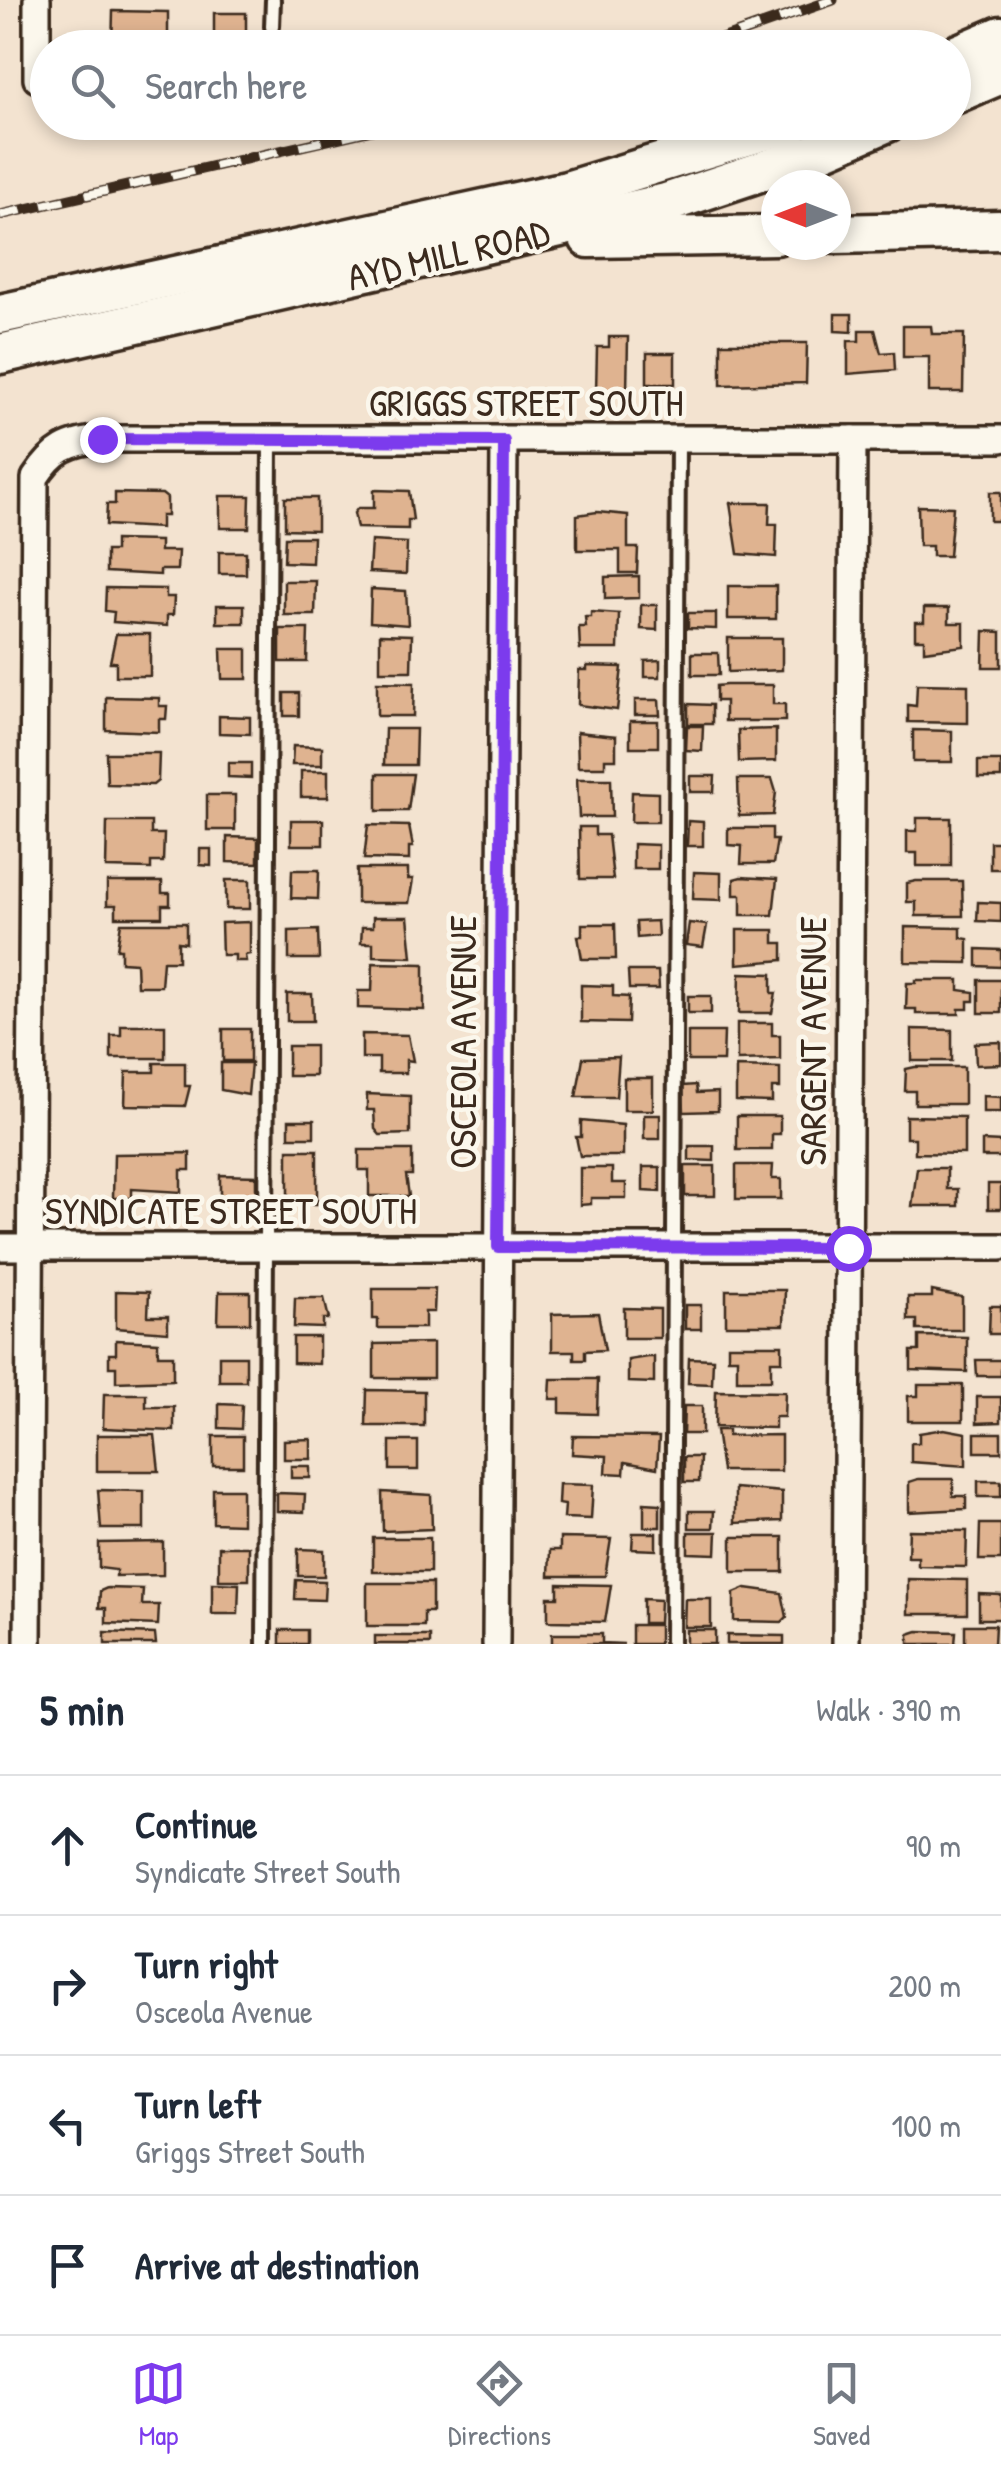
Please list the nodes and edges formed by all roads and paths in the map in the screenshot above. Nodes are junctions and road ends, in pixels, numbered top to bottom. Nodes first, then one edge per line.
1 (37, 0) edge
2 (273, 0) edge
3 (272, 27) dead end
4 (37, 30) edge
5 (1001, 36) edge
6 (971, 49) edge
7 (1001, 74) edge
8 (971, 87) edge
9 (734, 140) edge
10 (846, 140) edge
11 (1001, 230) edge
12 (851, 234) edge
13 (761, 235) edge
14 (516, 240) junction
15 (0, 314) edge
16 (0, 354) edge
17 (270, 439) junction
18 (678, 439) junction
19 (853, 439) junction
20 (1001, 440) edge
21 (504, 441) junction
22 (0, 1247) edge
23 (30, 1247) junction
24 (266, 1247) junction
25 (498, 1247) junction
26 (674, 1248) junction
27 (848, 1248) junction
28 (1001, 1248) edge
29 (28, 1644) edge
30 (264, 1644) edge
31 (496, 1644) edge
32 (672, 1644) edge
33 (846, 1644) edge

1 - 4 street
2 - 3 lane
5 - 6 main road
7 - 8 main road
9 - 15 main road, AYD MILL ROAD
10 - 14 main road, AYD MILL ROAD
11 - 12 main road
13 - 14 main road
14 - 16 main road, AYD MILL ROAD
17 - 21 street, GRIGGS STREET SOUTH
17 - 23 street, GRIGGS STREET SOUTH
17 - 24 lane
18 - 19 street, GRIGGS STREET SOUTH
18 - 21 street, GRIGGS STREET SOUTH
18 - 26 lane
19 - 20 street, GRIGGS STREET SOUTH
19 - 27 street, SARGENT AVENUE
21 - 25 street, OSCEOLA AVENUE
22 - 23 street, SYNDICATE STREET SOUTH
23 - 24 street, SYNDICATE STREET SOUTH
23 - 29 street
24 - 25 street, SYNDICATE STREET SOUTH
24 - 30 lane
25 - 26 street, SYNDICATE STREET SOUTH
25 - 31 street, OSCEOLA AVENUE
26 - 27 street, SYNDICATE STREET SOUTH
26 - 32 lane
27 - 28 street, SYNDICATE STREET SOUTH
27 - 33 street, SARGENT AVENUE

